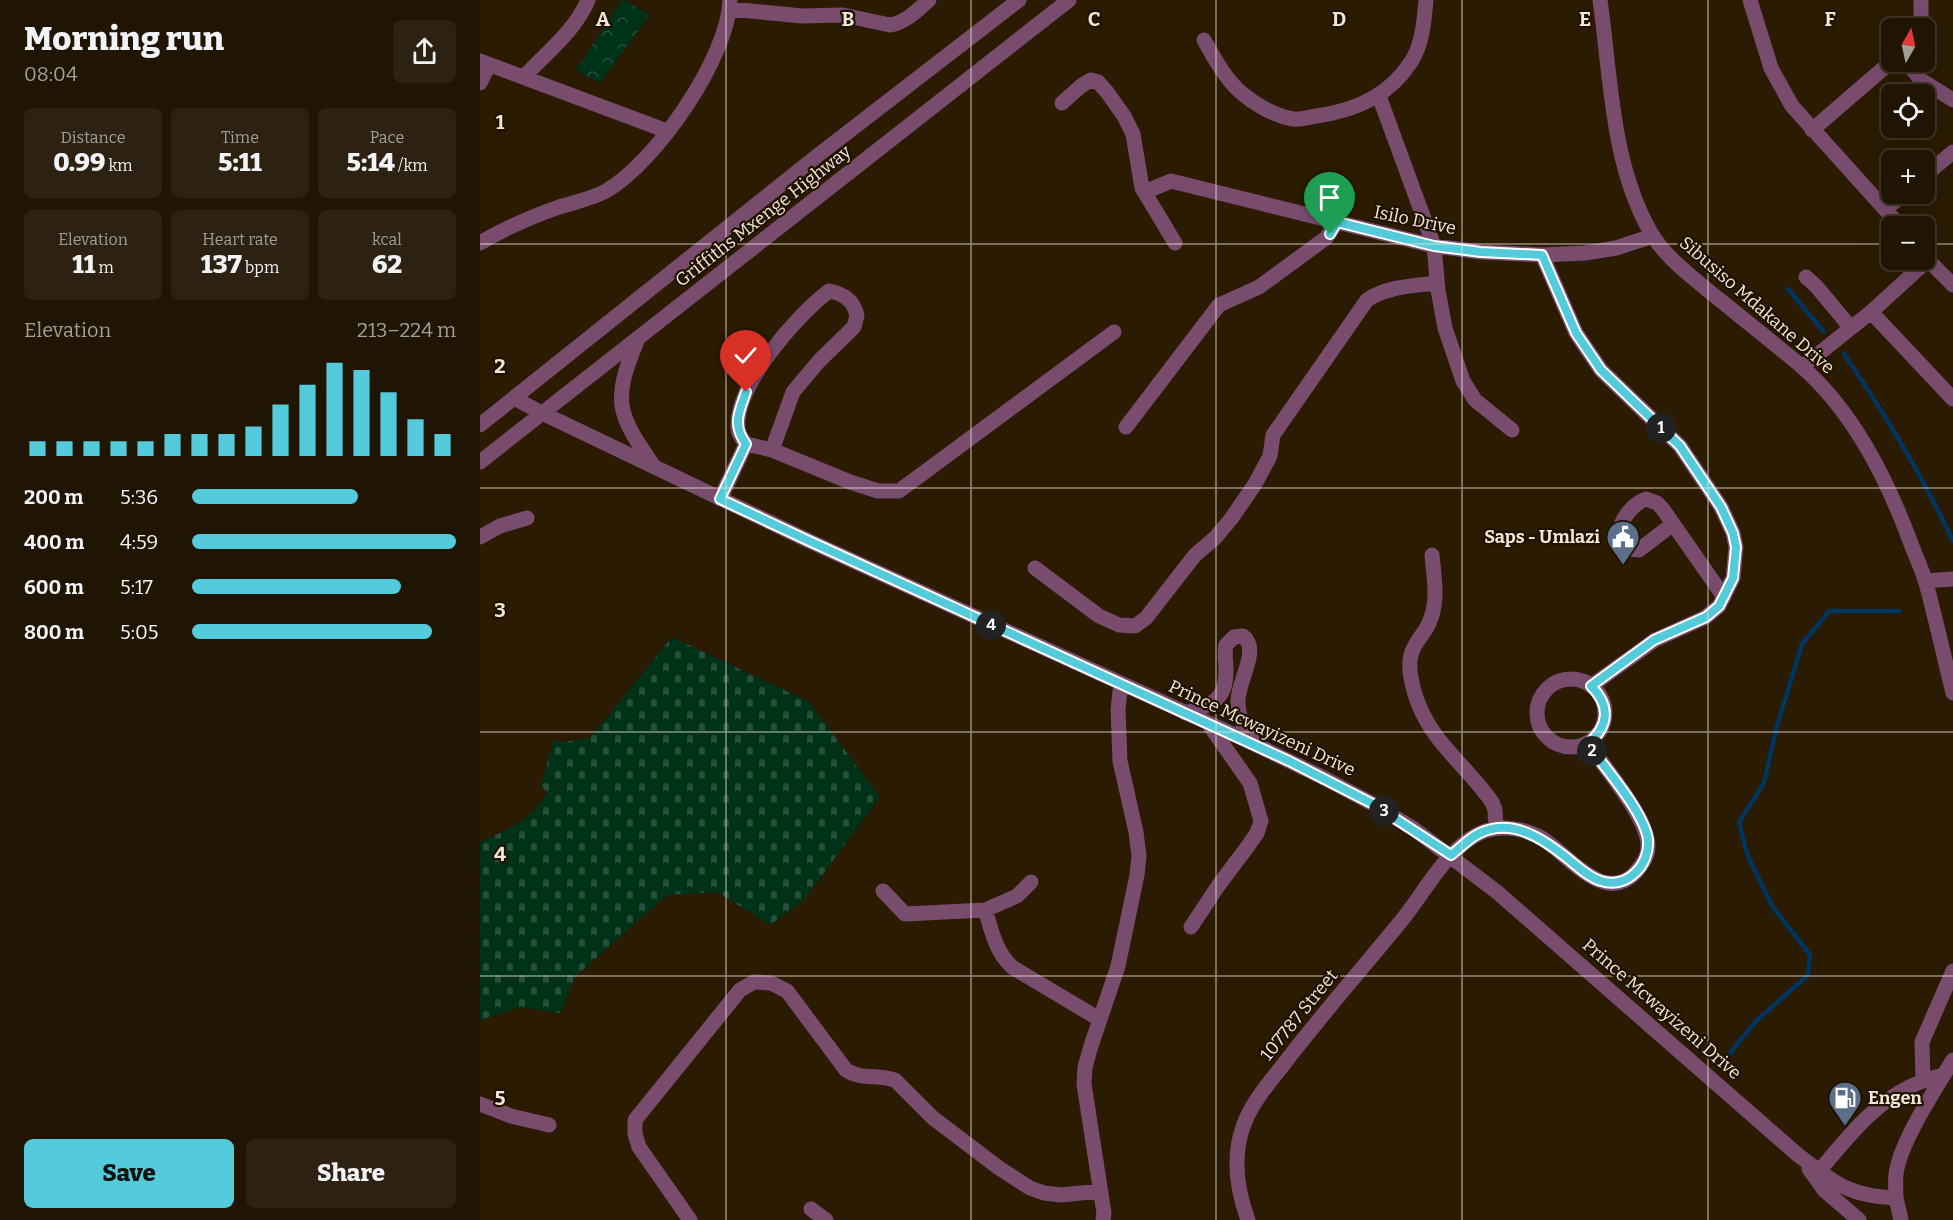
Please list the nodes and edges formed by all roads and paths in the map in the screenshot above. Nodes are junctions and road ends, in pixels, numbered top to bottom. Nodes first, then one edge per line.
1 (588, 0) edge
2 (929, 0) edge
3 (1019, 0) edge
4 (1068, 0) edge
5 (1426, 0) edge
6 (1599, 0) edge
7 (1749, 0) edge
8 (1921, 0) edge
9 (730, 4) edge
10 (1921, 18) edge
11 (1204, 40) dead end
12 (485, 63) edge
13 (1881, 70) edge
14 (1914, 72) edge
15 (524, 77) junction
16 (480, 82) edge
17 (1379, 96) junction
18 (1953, 100) edge
19 (1062, 103) dead end
20 (1812, 130) junction
21 (667, 132) junction
22 (1953, 152) edge
23 (1935, 167) edge
24 (1144, 192) junction
25 (1891, 204) edge
26 (1885, 209) junction
27 (1891, 216) edge
28 (1337, 222) junction
29 (1653, 236) junction
30 (480, 243) edge
31 (1174, 243) dead end
32 (1434, 246) junction
33 (1542, 255) junction
34 (1935, 267) edge
35 (1914, 270) edge
36 (1806, 277) dead end
37 (1437, 283) junction
38 (1953, 285) edge
39 (1871, 312) junction
40 (1851, 328) junction
41 (1113, 332) dead end
42 (638, 338) junction
43 (1802, 367) junction
44 (514, 398) junction
45 (1953, 399) edge
46 (542, 413) junction
47 (480, 425) edge
48 (1126, 427) dead end
49 (1512, 430) dead end
50 (746, 444) junction
51 (772, 450) junction
52 (480, 462) edge
53 (654, 467) junction
54 (720, 499) junction
55 (527, 518) dead end
56 (1673, 524) dead end
57 (480, 537) edge
58 (1432, 555) dead end
59 (1035, 568) dead end
60 (1952, 577) edge
61 (1925, 581) junction
62 (1724, 597) junction
63 (1121, 683) junction
64 (1591, 686) junction
65 (1953, 693) edge
66 (1185, 713) junction
67 (1208, 723) junction
68 (1588, 744) junction
69 (1255, 745) junction
70 (1496, 828) junction
71 (1451, 855) junction
72 (1031, 882) dead end
73 (883, 891) dead end
74 (985, 910) junction
75 (1191, 927) dead end
76 (1953, 971) edge
77 (1099, 1019) junction
78 (1953, 1060) edge
79 (1944, 1075) junction
80 (1923, 1079) junction
81 (480, 1104) edge
82 (549, 1125) dead end
83 (1798, 1155) junction
84 (1819, 1171) junction
85 (1100, 1191) junction
86 (1896, 1198) junction
87 (811, 1209) dead end
88 (690, 1220) edge
89 (826, 1220) edge
90 (1103, 1220) edge
91 (1248, 1220) edge
92 (1859, 1220) edge
93 (1901, 1220) edge

1 - 15 street
2 - 9 street
3 - 44 street, Griffiths Mxenge Highway
4 - 42 street, Griffiths Mxenge Highway
5 - 17 street
6 - 29 street, Sibusiso Mdakane Drive
7 - 20 street
8 - 10 street
9 - 21 street
11 - 17 street
12 - 15 street
12 - 16 street
13 - 20 street
14 - 18 street
15 - 21 street
17 - 32 street
19 - 24 street
20 - 26 street
21 - 30 street
22 - 23 street
24 - 28 street, Isilo Drive
24 - 31 street
25 - 26 street
26 - 27 street
28 - 32 street, Isilo Drive
28 - 48 street
29 - 33 street, Isilo Drive
29 - 43 street, Sibusiso Mdakane Drive
32 - 33 street, Isilo Drive
32 - 37 street
33 - 62 street
34 - 38 street
35 - 39 street
36 - 40 street
37 - 49 street
37 - 59 street
39 - 40 street
39 - 45 street
40 - 43 street
41 - 51 street
42 - 46 street, Griffiths Mxenge Highway
42 - 53 street
43 - 61 street, Sibusiso Mdakane Drive
44 - 46 street, Prince Mcwayizeni Drive
44 - 47 street, Griffiths Mxenge Highway
46 - 52 street, Griffiths Mxenge Highway
46 - 53 street, Prince Mcwayizeni Drive
50 - 51 street
50 - 51 street
50 - 54 street
53 - 54 street, Prince Mcwayizeni Drive
54 - 63 street, Prince Mcwayizeni Drive
55 - 57 street
56 - 62 street
58 - 70 street
60 - 61 street
61 - 65 street, Sibusiso Mdakane Drive
62 - 64 street
63 - 66 street, Prince Mcwayizeni Drive
63 - 77 street
64 - 68 street
64 - 68 street
66 - 67 street, Prince Mcwayizeni Drive
66 - 69 street
67 - 69 street, Prince Mcwayizeni Drive
67 - 75 street
68 - 70 street
69 - 71 street, Prince Mcwayizeni Drive
70 - 71 street, 107787 Street
71 - 83 street, Prince Mcwayizeni Drive
71 - 91 street, 107787 Street
72 - 74 street
73 - 74 street
74 - 77 street
76 - 80 street
77 - 85 street
78 - 79 street
79 - 80 street
79 - 86 street
80 - 84 street
81 - 82 street
83 - 84 street, Prince Mcwayizeni Drive
83 - 92 street
84 - 86 street, Prince Mcwayizeni Drive
85 - 88 street
85 - 90 street
86 - 93 street
87 - 89 street

